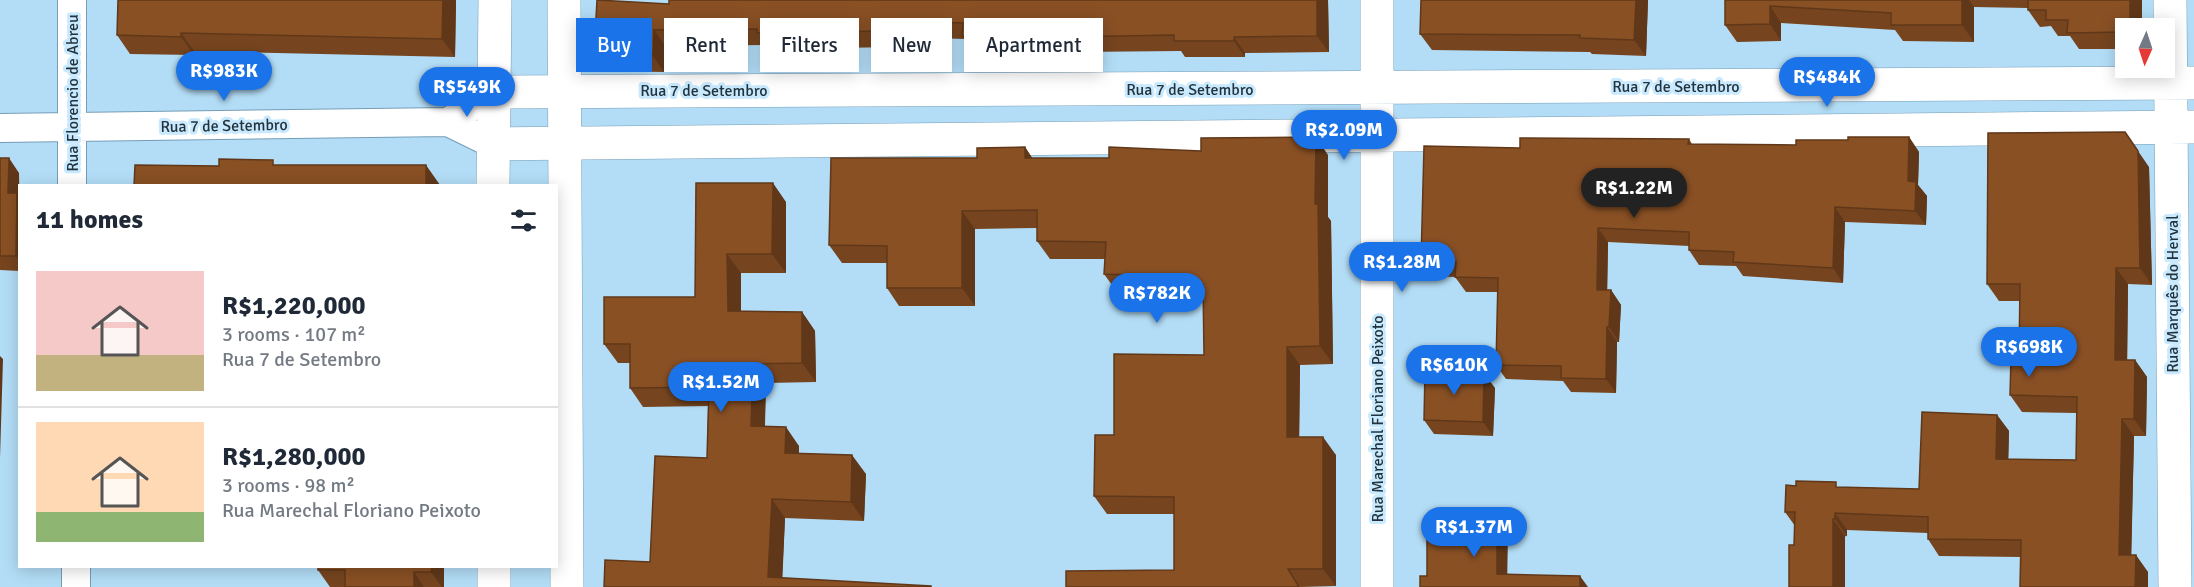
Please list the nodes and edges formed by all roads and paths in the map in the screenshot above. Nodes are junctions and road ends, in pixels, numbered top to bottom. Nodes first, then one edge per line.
1 (72, 0) edge
2 (495, 0) edge
3 (564, 0) edge
4 (1377, 0) edge
5 (2170, 0) edge
6 (2182, 83) edge
7 (1801, 86) junction
8 (1377, 88) junction
9 (949, 89) junction
10 (565, 90) junction
11 (493, 92) junction
12 (448, 122) junction
13 (2182, 127) edge
14 (0, 128) edge
15 (72, 128) junction
16 (1802, 131) junction
17 (1377, 135) junction
18 (948, 140) junction
19 (565, 143) junction
20 (493, 144) junction
21 (72, 184) edge
22 (493, 184) edge
23 (561, 368) edge
24 (76, 568) edge
25 (494, 568) edge
26 (76, 587) edge
27 (494, 587) edge
28 (567, 587) edge
29 (1377, 587) edge
30 (2175, 587) edge

1 - 15 street, Rua Florencio de Abreu
2 - 11 street
3 - 10 street
4 - 8 street, Rua Marechal Floriano Peixoto
5 - 6 street, Rua Marquês do Herval
6 - 7 street, Rua 7 de Setembro
6 - 13 street, Rua Marquês do Herval
7 - 8 street, Rua 7 de Setembro
7 - 16 street
8 - 9 street, Rua 7 de Setembro
8 - 17 street, Rua Marechal Floriano Peixoto
9 - 10 street, Rua 7 de Setembro
9 - 18 street
10 - 11 street, Rua 7 de Setembro
10 - 19 street
11 - 12 street
11 - 20 street
12 - 15 street, Rua 7 de Setembro
12 - 20 street, Rua 7 de Setembro
13 - 16 street, Rua 7 de Setembro
13 - 30 street, Rua Marquês do Herval
14 - 15 street, Rua 7 de Setembro
15 - 21 street, Rua Florencio de Abreu
16 - 17 street, Rua 7 de Setembro
17 - 18 street, Rua 7 de Setembro
17 - 29 street, Rua Marechal Floriano Peixoto
18 - 19 street, Rua 7 de Setembro
19 - 20 street, Rua 7 de Setembro
19 - 23 street
20 - 22 street
23 - 28 street
24 - 26 street
25 - 27 street

